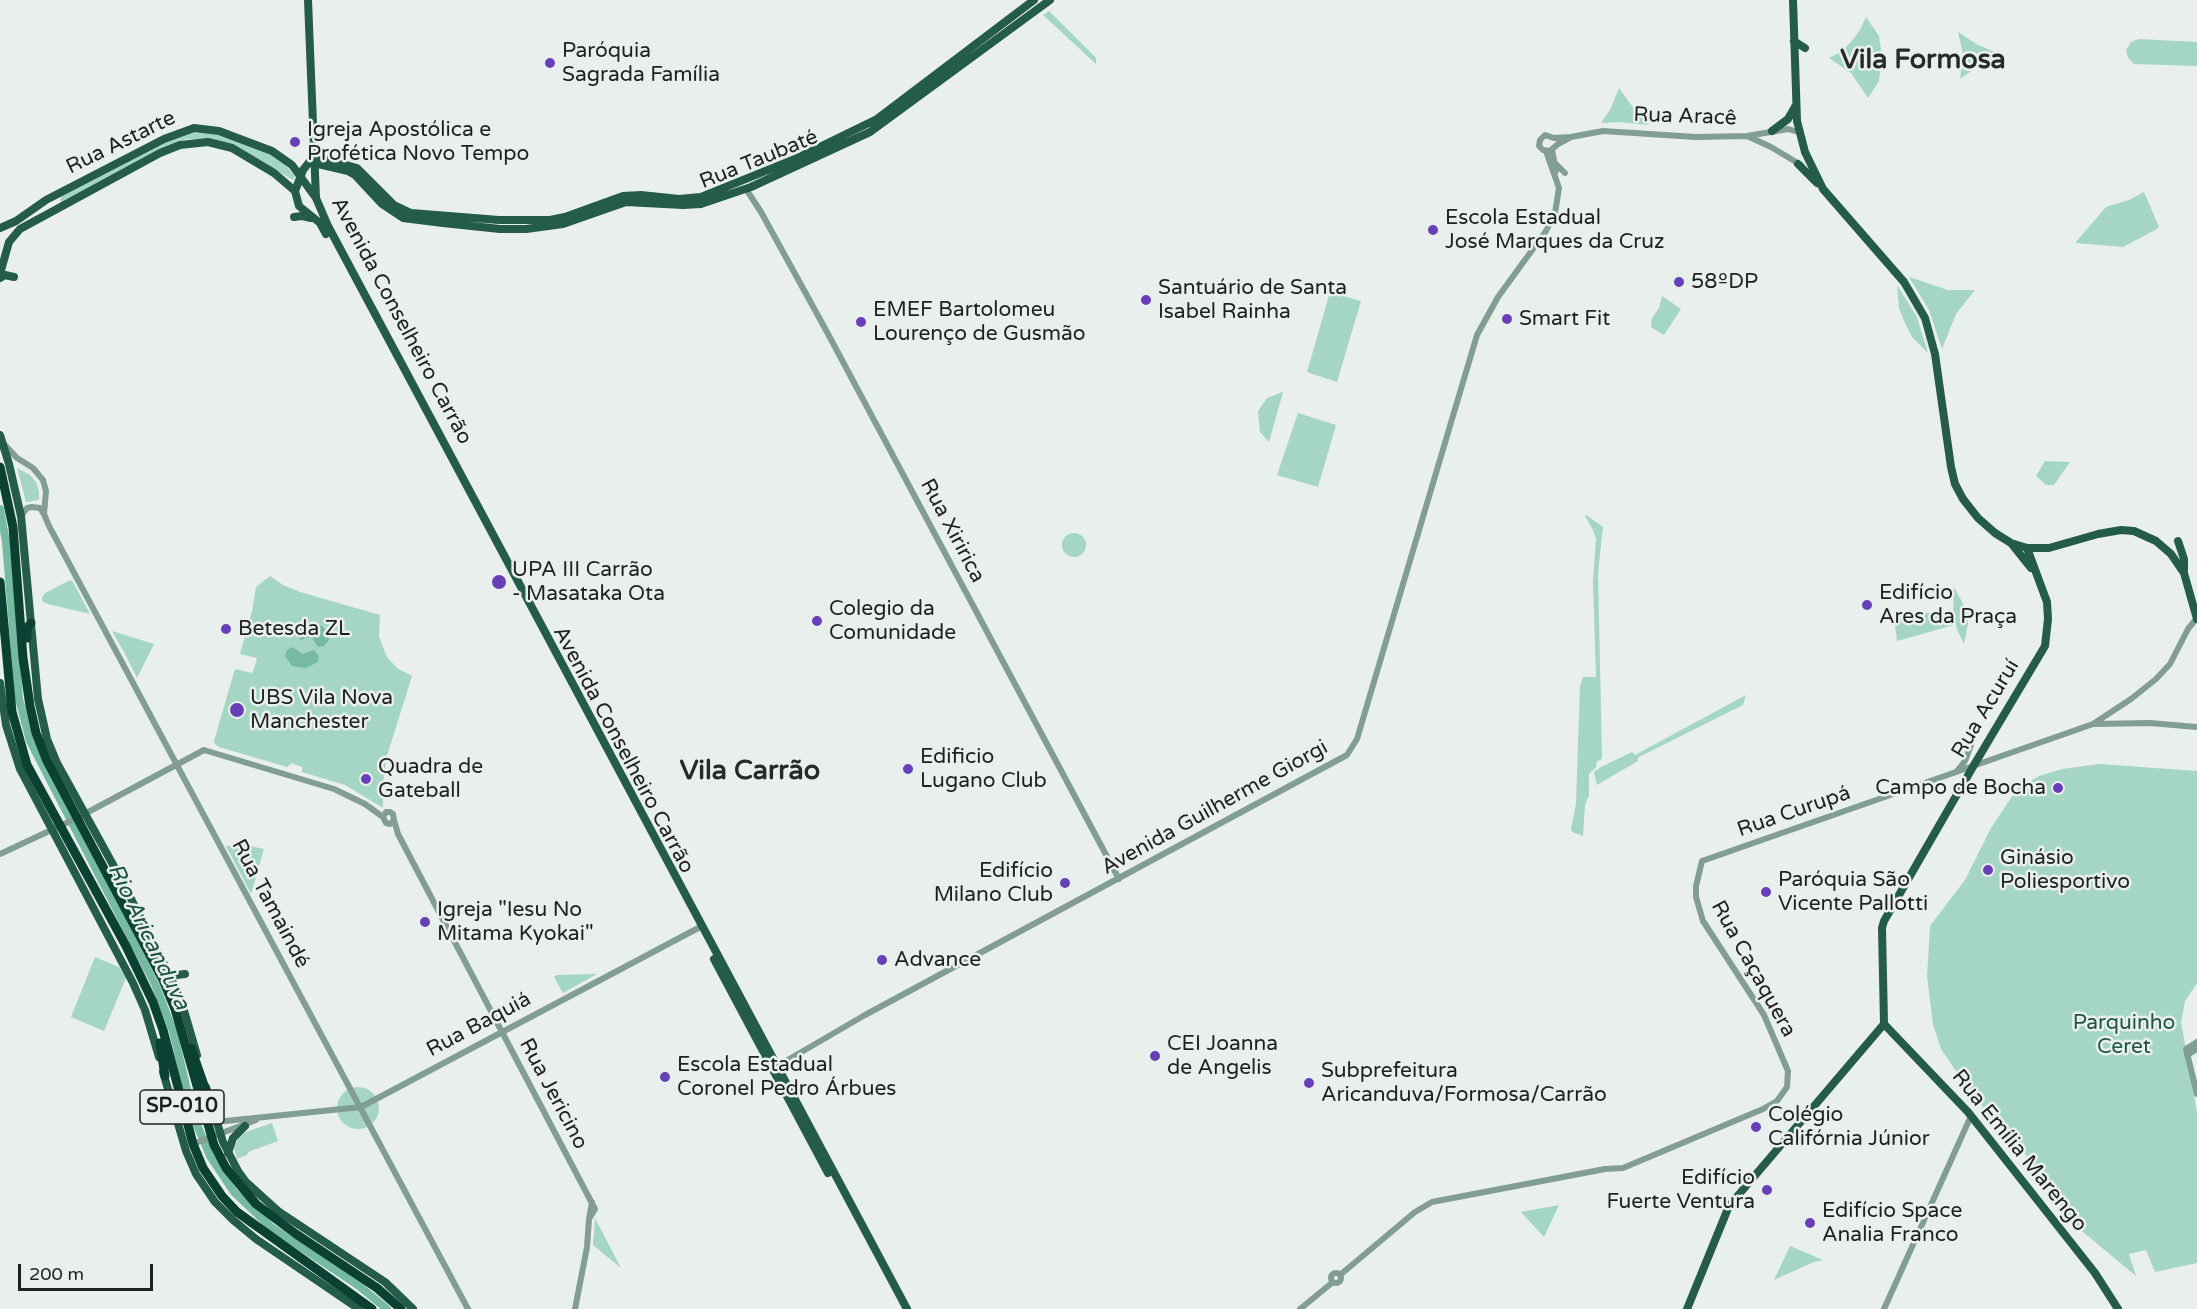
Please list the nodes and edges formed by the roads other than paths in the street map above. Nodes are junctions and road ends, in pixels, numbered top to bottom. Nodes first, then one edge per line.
1 (308, 0) edge
2 (1034, 0) edge
3 (1050, 0) edge
4 (1793, 0) edge
5 (1794, 41) junction
6 (1805, 48) dead end
7 (1796, 105) junction
8 (1772, 131) junction
9 (1798, 132) junction
10 (1747, 136) junction
11 (1571, 137) junction
12 (1554, 138) junction
13 (1551, 149) junction
14 (270, 150) junction
15 (314, 159) junction
16 (1809, 161) junction
17 (1555, 163) junction
18 (1798, 164) junction
19 (260, 165) junction
20 (780, 168) junction
21 (1565, 173) dead end
22 (1556, 175) junction
23 (301, 176) junction
24 (741, 179) junction
25 (748, 188) junction
26 (1823, 189) junction
27 (295, 191) junction
28 (316, 198) junction
29 (306, 212) junction
30 (294, 217) dead end
31 (504, 220) junction
32 (320, 223) junction
33 (551, 223) junction
34 (0, 228) edge
35 (508, 229) junction
36 (0, 276) edge
37 (14, 277) dead end
38 (1, 438) edge
39 (0, 467) edge
40 (44, 514) junction
41 (21, 516) junction
42 (2178, 541) dead end
43 (2011, 543) junction
44 (2027, 548) junction
45 (2035, 573) junction
46 (2184, 573) junction
47 (0, 582) edge
48 (2197, 619) edge
49 (31, 623) junction
50 (0, 633) edge
51 (7, 660) junction
52 (0, 683) edge
53 (29, 698) junction
54 (2110, 713) junction
55 (2093, 724) junction
56 (2112, 724) junction
57 (2197, 727) edge
58 (1971, 745) dead end
59 (177, 765) junction
60 (1974, 765) junction
61 (1957, 771) junction
62 (78, 817) junction
63 (383, 817) junction
64 (391, 822) junction
65 (58, 827) junction
66 (0, 854) edge
67 (1702, 861) joint
68 (1119, 879) junction
69 (700, 927) junction
70 (141, 974) junction
71 (185, 974) dead end
72 (170, 976) junction
73 (175, 1009) junction
74 (1884, 1024) junction
75 (501, 1032) junction
76 (2197, 1042) edge
77 (2197, 1048) edge
78 (2188, 1051) junction
79 (774, 1065) junction
80 (165, 1076) junction
81 (2196, 1091) edge
82 (207, 1094) junction
83 (361, 1107) junction
84 (1971, 1116) junction
85 (260, 1118) junction
86 (216, 1122) junction
87 (245, 1126) junction
88 (214, 1140) junction
89 (194, 1144) junction
90 (228, 1154) junction
91 (592, 1202) junction
92 (589, 1219) junction
93 (359, 1309) edge
94 (372, 1309) edge
95 (401, 1309) edge
96 (413, 1309) edge
97 (468, 1309) edge
98 (575, 1309) edge
99 (902, 1309) edge
100 (907, 1309) edge
101 (1300, 1309) edge
102 (1687, 1309) edge
103 (1884, 1309) edge
104 (2118, 1309) edge

1 - 15 main road, Avenida Conselheiro Carrão
2 - 20 main road, Rua Taubaté
3 - 20 main road, Rua Taubaté
4 - 5 main road
5 - 6 main road
5 - 7 main road
7 - 8 main road
7 - 9 main road
8 - 9 street, Rua Aracê
8 - 10 street, Rua Aracê
9 - 16 main road
10 - 11 street, Rua Aracê
10 - 18 street
11 - 12 street, Rua Aracê
11 - 13 street, Rua Aracê
12 - 13 street
12 - 13 street
13 - 17 street, Avenida Guilherme Giorgi
13 - 22 street, Avenida Guilherme Giorgi
14 - 19 main road
14 - 23 main road, Rua Astarte
14 - 34 main road, Rua Astarte
15 - 23 main road
15 - 28 main road, Avenida Conselheiro Carrão
15 - 31 main road, Rua Taubaté
15 - 35 main road, Rua Taubaté
16 - 18 street
16 - 26 main road
17 - 21 street
17 - 22 street, Avenida Guilherme Giorgi
18 - 26 main road
19 - 27 main road, Rua Astarte
19 - 36 main road, Rua Astarte
20 - 24 main road, Rua Taubaté
20 - 25 main road, Rua Taubaté
22 - 68 street, Avenida Guilherme Giorgi
23 - 27 main road
23 - 28 main road, Rua Astarte
24 - 25 main road
24 - 33 main road, Rua Taubaté
25 - 33 main road, Rua Taubaté
25 - 68 street, Rua Xiririca
26 - 43 main road
27 - 29 main road, Avenida Conselheiro Carrão
28 - 29 main road
28 - 69 main road, Avenida Conselheiro Carrão
29 - 32 main road, Avenida Conselheiro Carrão
30 - 32 main road
31 - 33 main road, Rua Taubaté
31 - 35 main road
32 - 69 main road, Avenida Conselheiro Carrão
33 - 35 main road, Rua Taubaté
36 - 37 main road
38 - 40 street
38 - 41 main road
39 - 53 highway, SP-010
40 - 41 street
40 - 59 street, Rua Tamaindé
41 - 49 main road
42 - 46 main road
43 - 44 main road
43 - 45 main road
44 - 45 main road
44 - 46 main road
45 - 60 main road, Rua Acuruí
46 - 48 main road
47 - 51 highway, SP-010
48 - 54 street, Rua Curupá
49 - 53 highway
49 - 62 main road
50 - 51 highway
51 - 65 highway, SP-010
52 - 65 main road
53 - 62 highway, SP-010
54 - 55 street, Rua Curupá
54 - 56 street
55 - 56 street
55 - 60 street, Rua Curupá
56 - 57 street
58 - 61 street
59 - 62 street
59 - 63 street
59 - 83 street, Rua Tamaindé
60 - 61 street, Rua Curupá
60 - 74 main road, Rua Acuruí
61 - 67 street, Rua Curupá
62 - 65 street
62 - 72 main road
62 - 73 highway, SP-010
63 - 64 street
63 - 64 street
64 - 75 street, Rua Jericino
65 - 66 street
65 - 70 highway, SP-010
65 - 80 main road
67 - 101 street, Rua Caçaquera
68 - 79 street, Avenida Guilherme Giorgi
69 - 75 street, Rua Baquiá
69 - 79 main road, Avenida Conselheiro Carrão
70 - 80 highway
70 - 89 highway, SP-010
71 - 72 main road
72 - 82 main road
73 - 82 highway
73 - 88 highway, SP-010
74 - 84 main road, Rua Emília Marengo
74 - 102 main road
75 - 83 street, Rua Baquiá
75 - 91 street, Rua Jericino
76 - 78 street
77 - 78 street
78 - 81 street
79 - 99 main road, Avenida Conselheiro Carrão
79 - 100 main road, Avenida Conselheiro Carrão
80 - 93 main road
82 - 86 main road
83 - 85 street, Rua Baquiá
83 - 97 street, Rua Tamaindé
84 - 103 street
84 - 104 main road, Rua Emília Marengo
85 - 86 street, Rua Baquiá
85 - 87 street, Rua Baquiá
86 - 88 main road
87 - 88 street, Rua Baquiá
87 - 90 main road
88 - 89 street, Rua Baquiá
88 - 90 main road
88 - 95 highway, SP-010
89 - 94 highway, SP-010
90 - 96 main road
91 - 92 street
91 - 92 street, Rua Jericino
92 - 98 street

